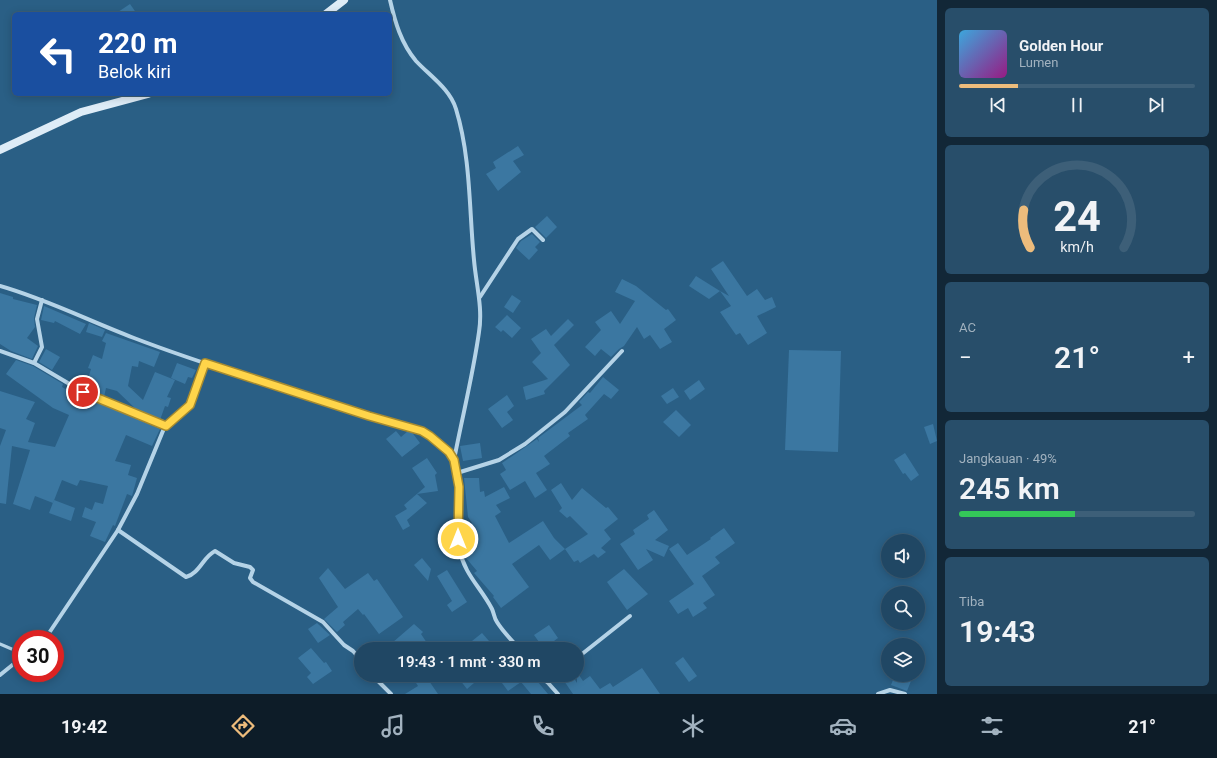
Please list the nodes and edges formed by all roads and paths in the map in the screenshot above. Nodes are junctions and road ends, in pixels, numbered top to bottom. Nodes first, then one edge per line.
1 (344, 0) edge
2 (390, 0) edge
3 (329, 12) edge
4 (141, 96) edge
5 (0, 150) edge
6 (543, 240) dead end
7 (0, 286) edge
8 (479, 297) junction
9 (42, 300) junction
10 (0, 351) edge
11 (622, 351) dead end
12 (34, 363) junction
13 (205, 363) junction
14 (166, 426) junction
15 (454, 460) junction
16 (457, 473) junction
17 (118, 530) junction
18 (630, 616) dead end
19 (50, 630) edge
20 (513, 642) edge
21 (0, 644) edge
22 (12, 649) edge
23 (354, 652) edge
24 (584, 652) edge
25 (12, 665) edge
26 (0, 675) edge
27 (379, 682) edge
28 (547, 682) edge
29 (391, 694) edge
30 (558, 694) edge
31 (878, 694) edge
32 (905, 694) edge

1 - 3 street
2 - 8 street
4 - 5 street
6 - 8 street
7 - 9 street
8 - 15 street
9 - 12 street
9 - 13 street
10 - 12 street
11 - 16 street
12 - 14 street
13 - 14 street
13 - 15 street
14 - 17 street
15 - 16 street
16 - 20 street
17 - 19 street
17 - 23 street
18 - 24 street
21 - 22 lane
25 - 26 street
27 - 29 street
28 - 30 street
31 - 32 street

